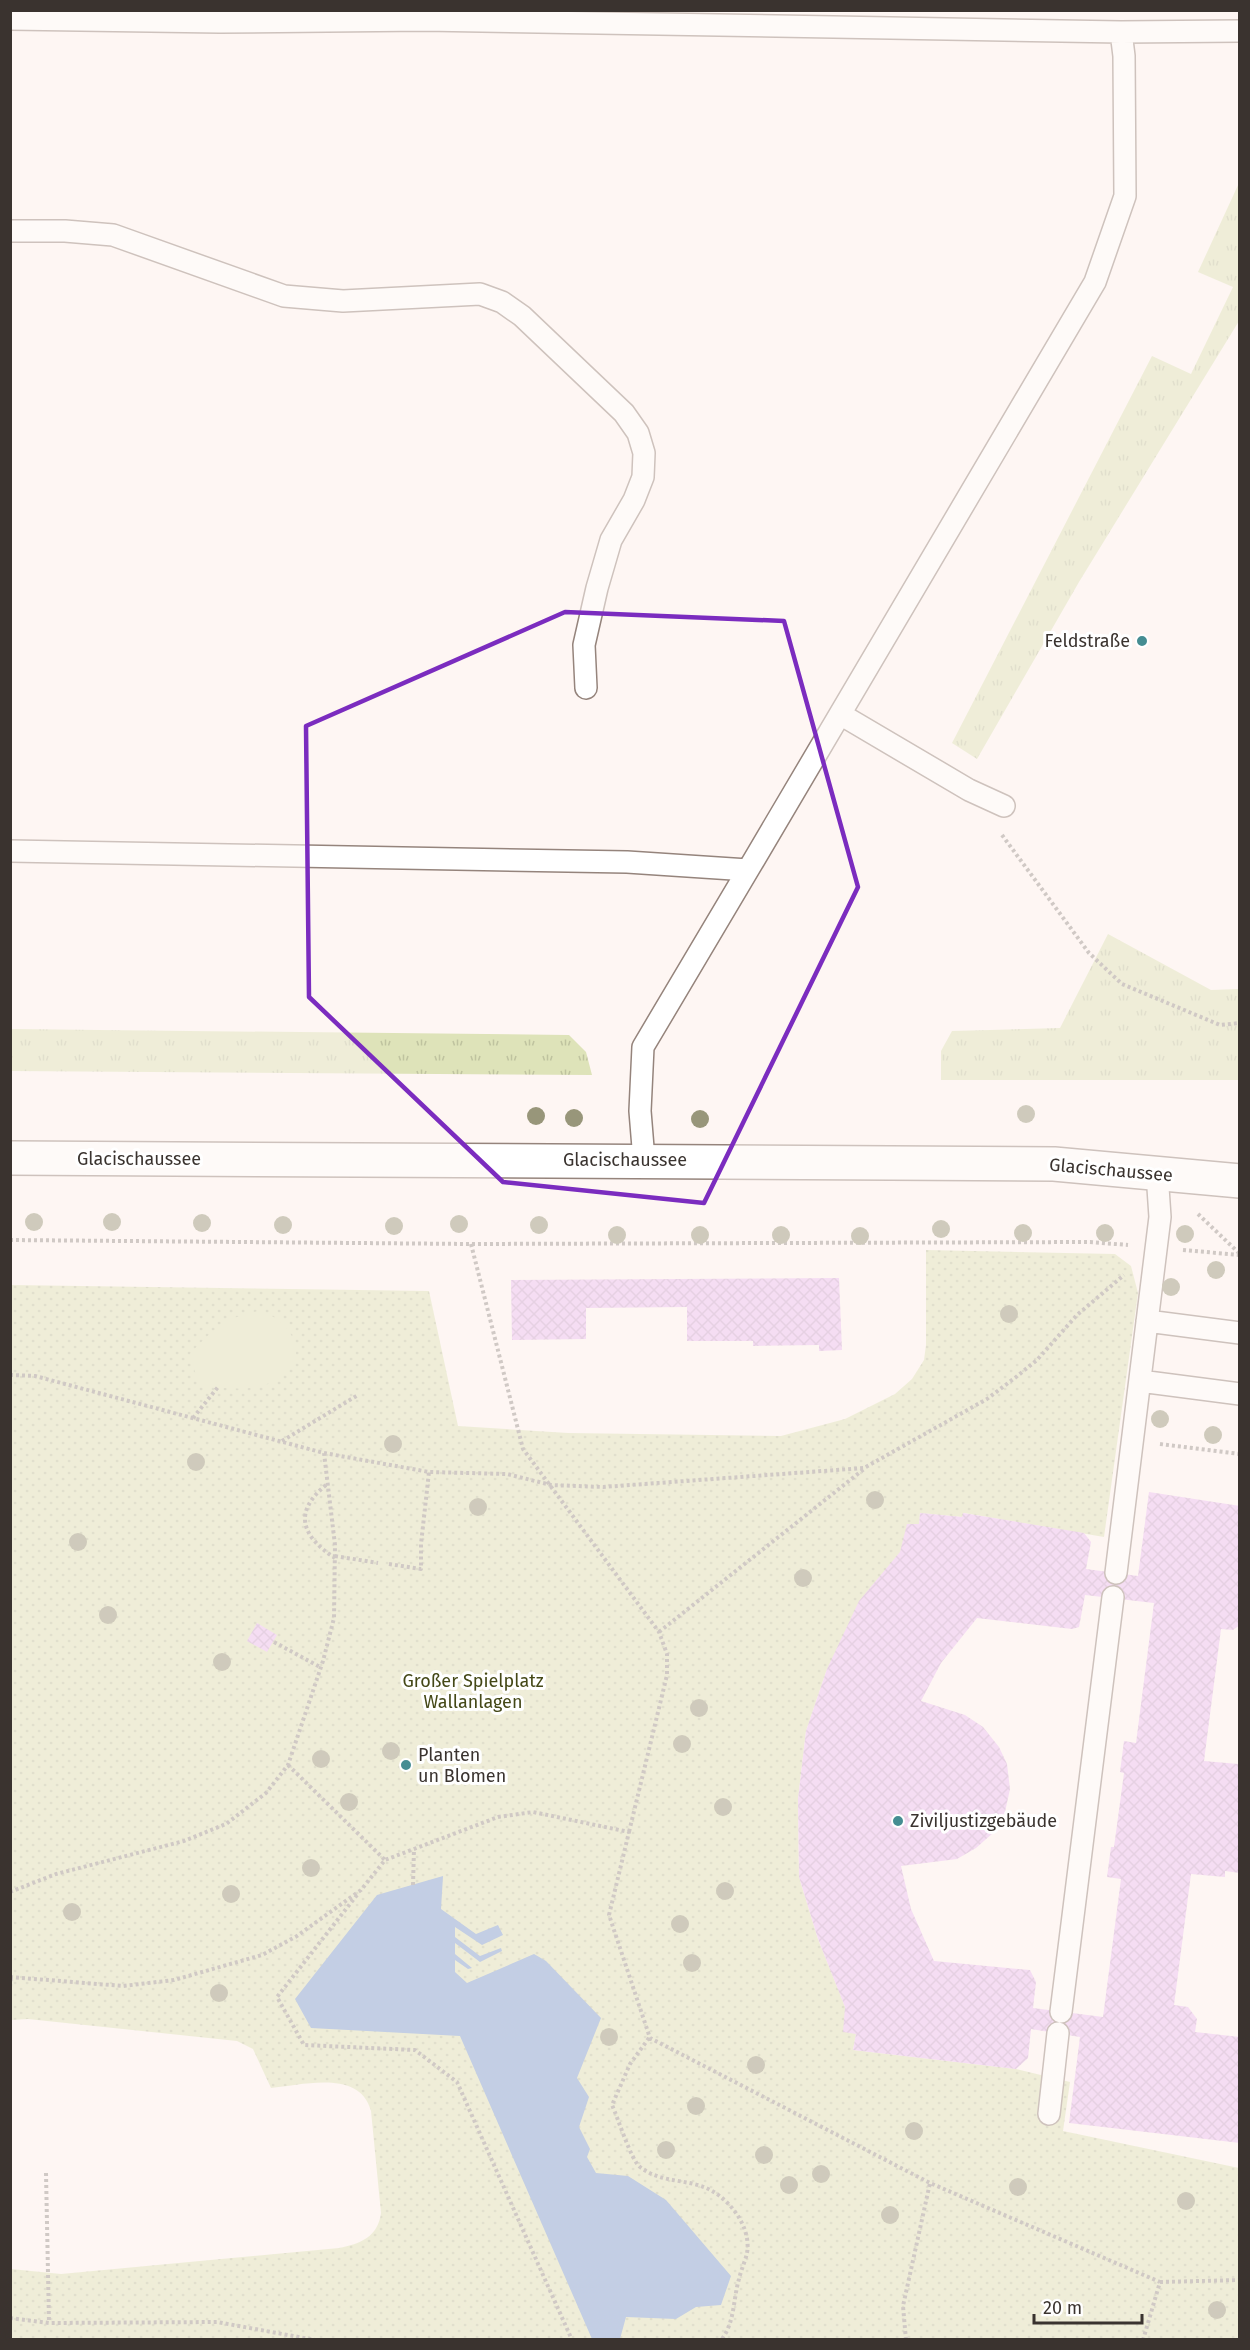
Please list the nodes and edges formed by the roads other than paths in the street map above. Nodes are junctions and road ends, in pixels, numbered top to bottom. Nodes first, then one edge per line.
1 (425, 15) edge
2 (10, 19) edge
3 (1239, 31) edge
4 (1121, 32) junction
5 (10, 231) edge
6 (585, 688) dead end
7 (840, 714) junction
8 (1004, 806) dead end
9 (10, 851) edge
10 (748, 870) junction
11 (10, 1158) edge
12 (644, 1160) junction
13 (1156, 1173) junction
14 (1239, 1180) edge
15 (1148, 1321) junction
16 (1239, 1333) edge
17 (1140, 1381) junction
18 (1239, 1394) edge
19 (1116, 1573) dead end
20 (1113, 1597) dead end
21 (1061, 2012) dead end
22 (1058, 2033) dead end
23 (1048, 2114) dead end

1 - 2 lane
1 - 4 lane
3 - 4 lane
4 - 7 lane
5 - 6 lane
7 - 8 lane
7 - 10 lane
9 - 10 lane
10 - 12 lane
11 - 12 street, Glacischaussee
12 - 13 street, Glacischaussee
13 - 14 street, Glacischaussee
13 - 15 lane
15 - 16 lane
15 - 17 lane
17 - 18 lane
17 - 19 lane
20 - 21 lane
22 - 23 lane

